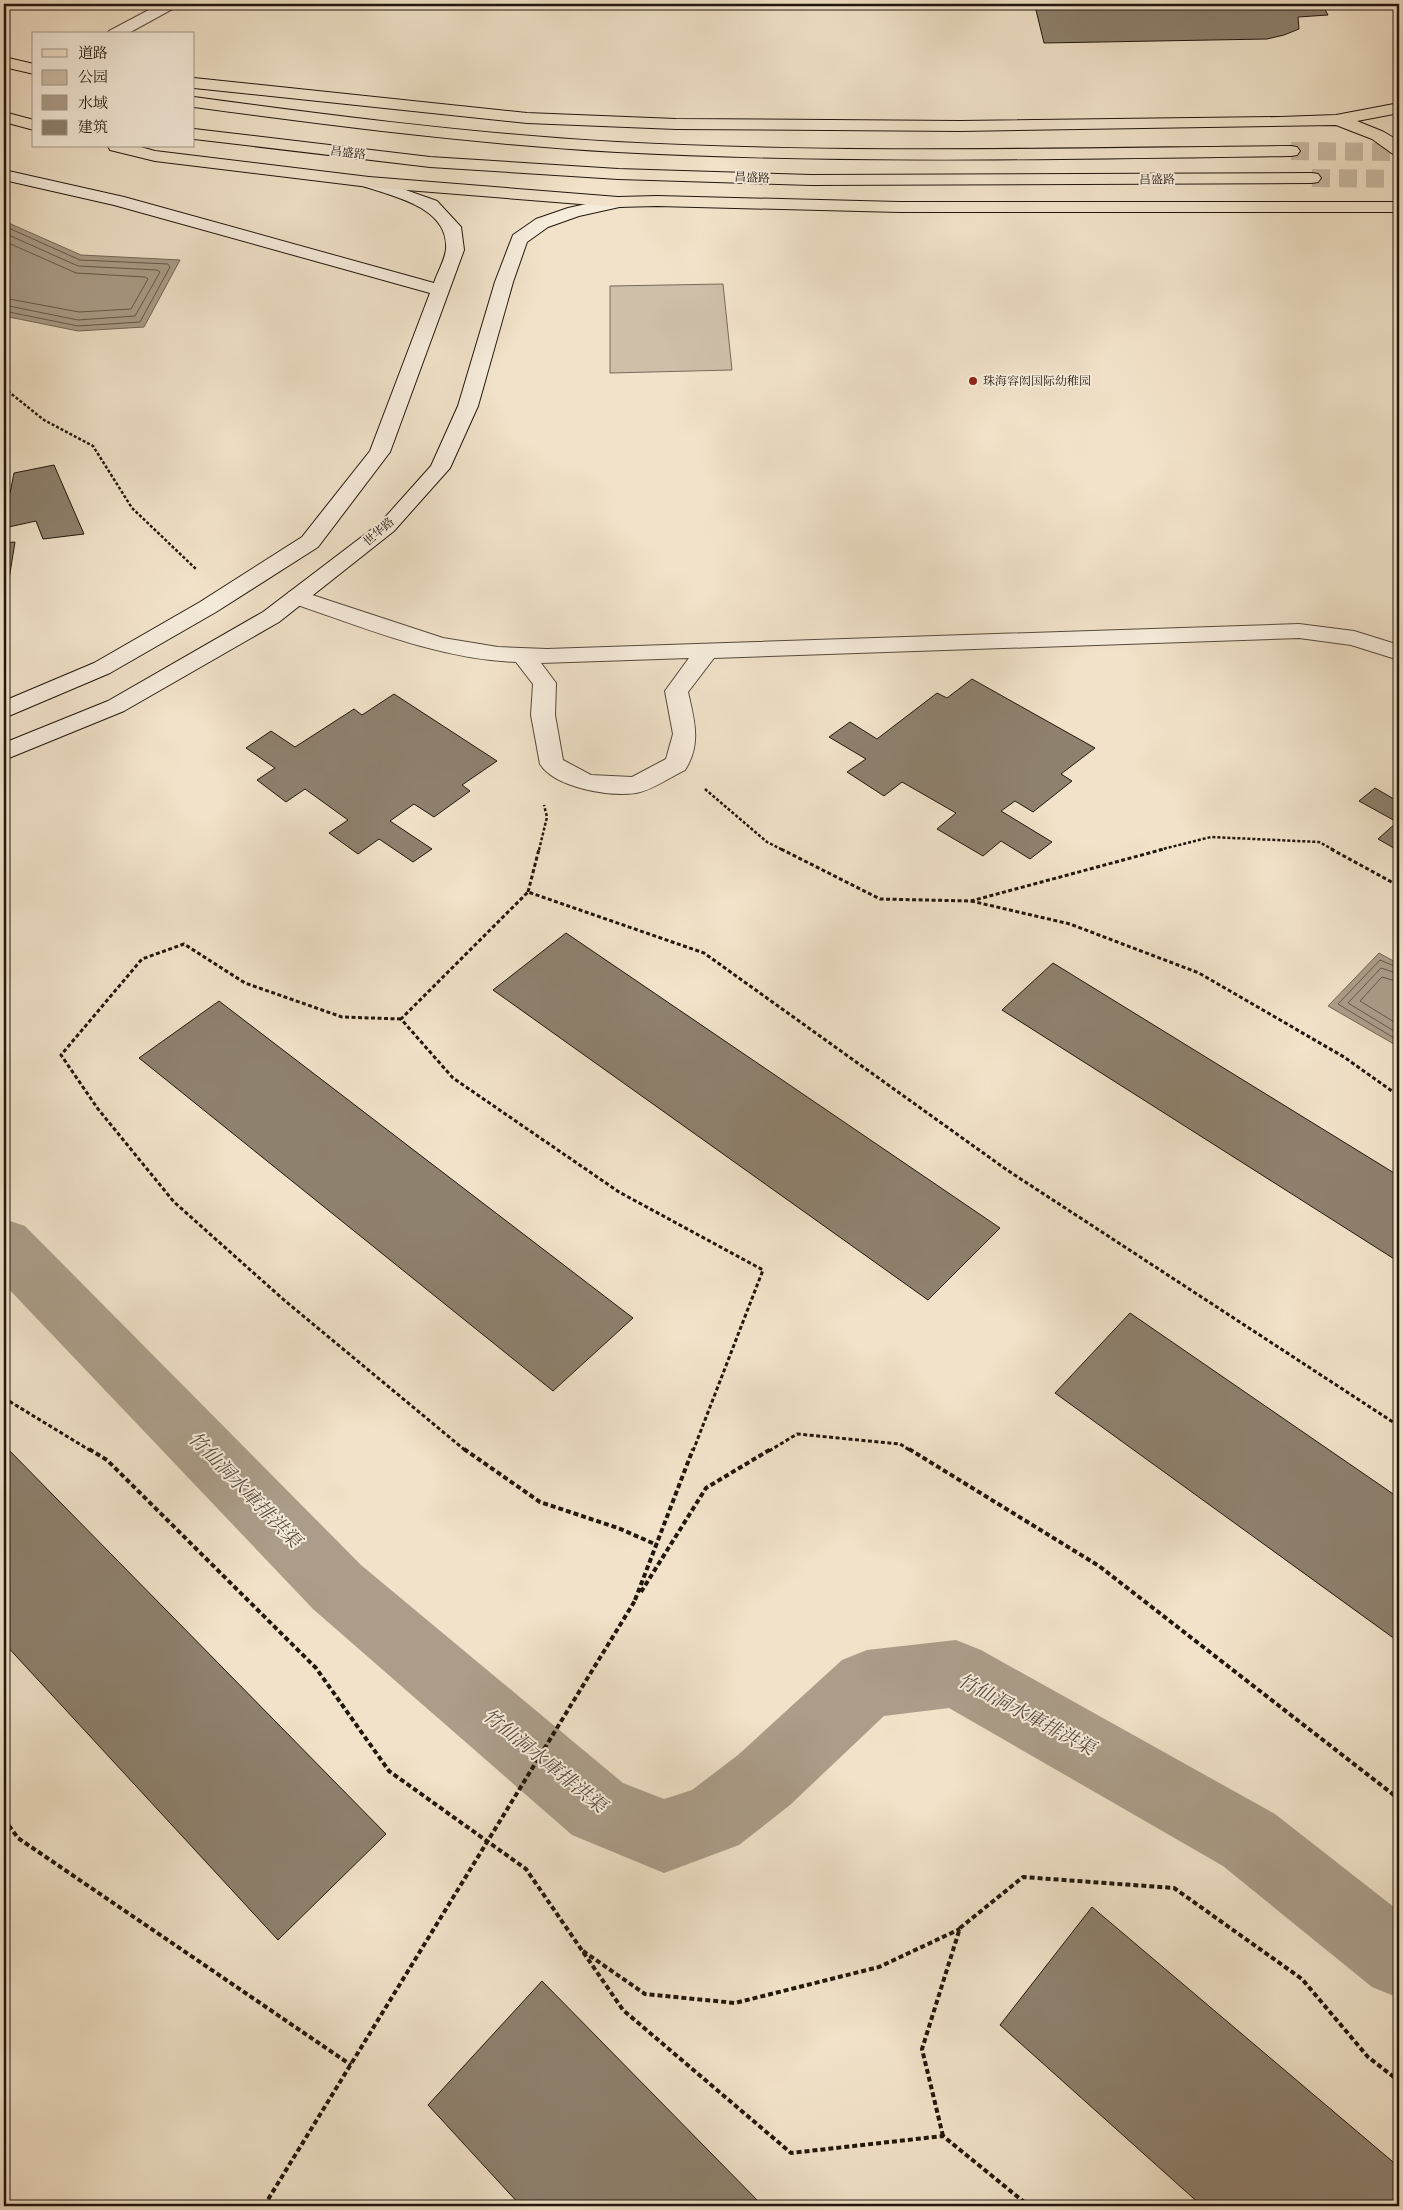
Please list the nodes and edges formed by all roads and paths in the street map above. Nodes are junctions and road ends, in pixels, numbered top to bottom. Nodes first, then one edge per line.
1 (171, 4) edge
2 (119, 32) edge
3 (4, 62) edge
4 (32, 68) edge
5 (195, 83) edge
6 (195, 102) edge
7 (1399, 108) edge
8 (4, 109) edge
9 (32, 113) edge
10 (4, 117) edge
11 (1336, 120) junction
12 (32, 124) edge
13 (195, 134) edge
14 (124, 148) edge
15 (1399, 150) edge
16 (1291, 151) tunnel mouth
17 (4, 175) edge
18 (1312, 178) tunnel mouth
19 (369, 182) junction
20 (1399, 194) edge
21 (618, 202) junction
22 (1379, 206) junction
23 (1399, 207) edge
24 (440, 290) junction
25 (4, 388) edge
26 (225, 596) junction
27 (297, 597) junction
28 (708, 650) junction
29 (1399, 653) edge
30 (523, 655) junction
31 (4, 710) edge
32 (4, 752) edge
33 (676, 764) junction
34 (542, 799) dead end
35 (1399, 886) edge
36 (528, 892) junction
37 (970, 901) junction
38 (401, 1018) junction
39 (1399, 1096) edge
40 (4, 1398) edge
41 (1399, 1426) edge
42 (658, 1545) junction
43 (636, 1600) junction
44 (1399, 1800) edge
45 (4, 1819) edge
46 (486, 1841) junction
47 (960, 1928) junction
48 (581, 1949) junction
49 (351, 2064) junction
50 (1399, 2081) edge
51 (942, 2136) junction
52 (264, 2206) edge
53 (1029, 2206) edge

1 - 2 street
3 - 4 main road
5 - 11 main road
6 - 16 main road, 昌盛路
7 - 11 main road
8 - 9 main road
10 - 12 main road
11 - 15 main road
13 - 18 main road, 昌盛路
14 - 19 main road
17 - 24 street
19 - 21 main road
19 - 24 street
20 - 22 main road
21 - 22 main road
21 - 27 street, 世华路
22 - 23 main road
24 - 26 street
25 - 26 path
26 - 31 street
27 - 30 street
27 - 32 street, 世华路
28 - 29 street
28 - 30 street
28 - 33 street
30 - 33 street
33 - 37 path
34 - 36 path
35 - 37 path
36 - 38 path
36 - 41 path
37 - 39 path
38 - 42 path
38 - 42 path
40 - 46 path
42 - 43 path
43 - 44 path
43 - 46 path
45 - 49 path
46 - 48 path
46 - 49 path
47 - 48 path
47 - 50 path
47 - 51 path
48 - 51 path
49 - 52 path
51 - 53 path

